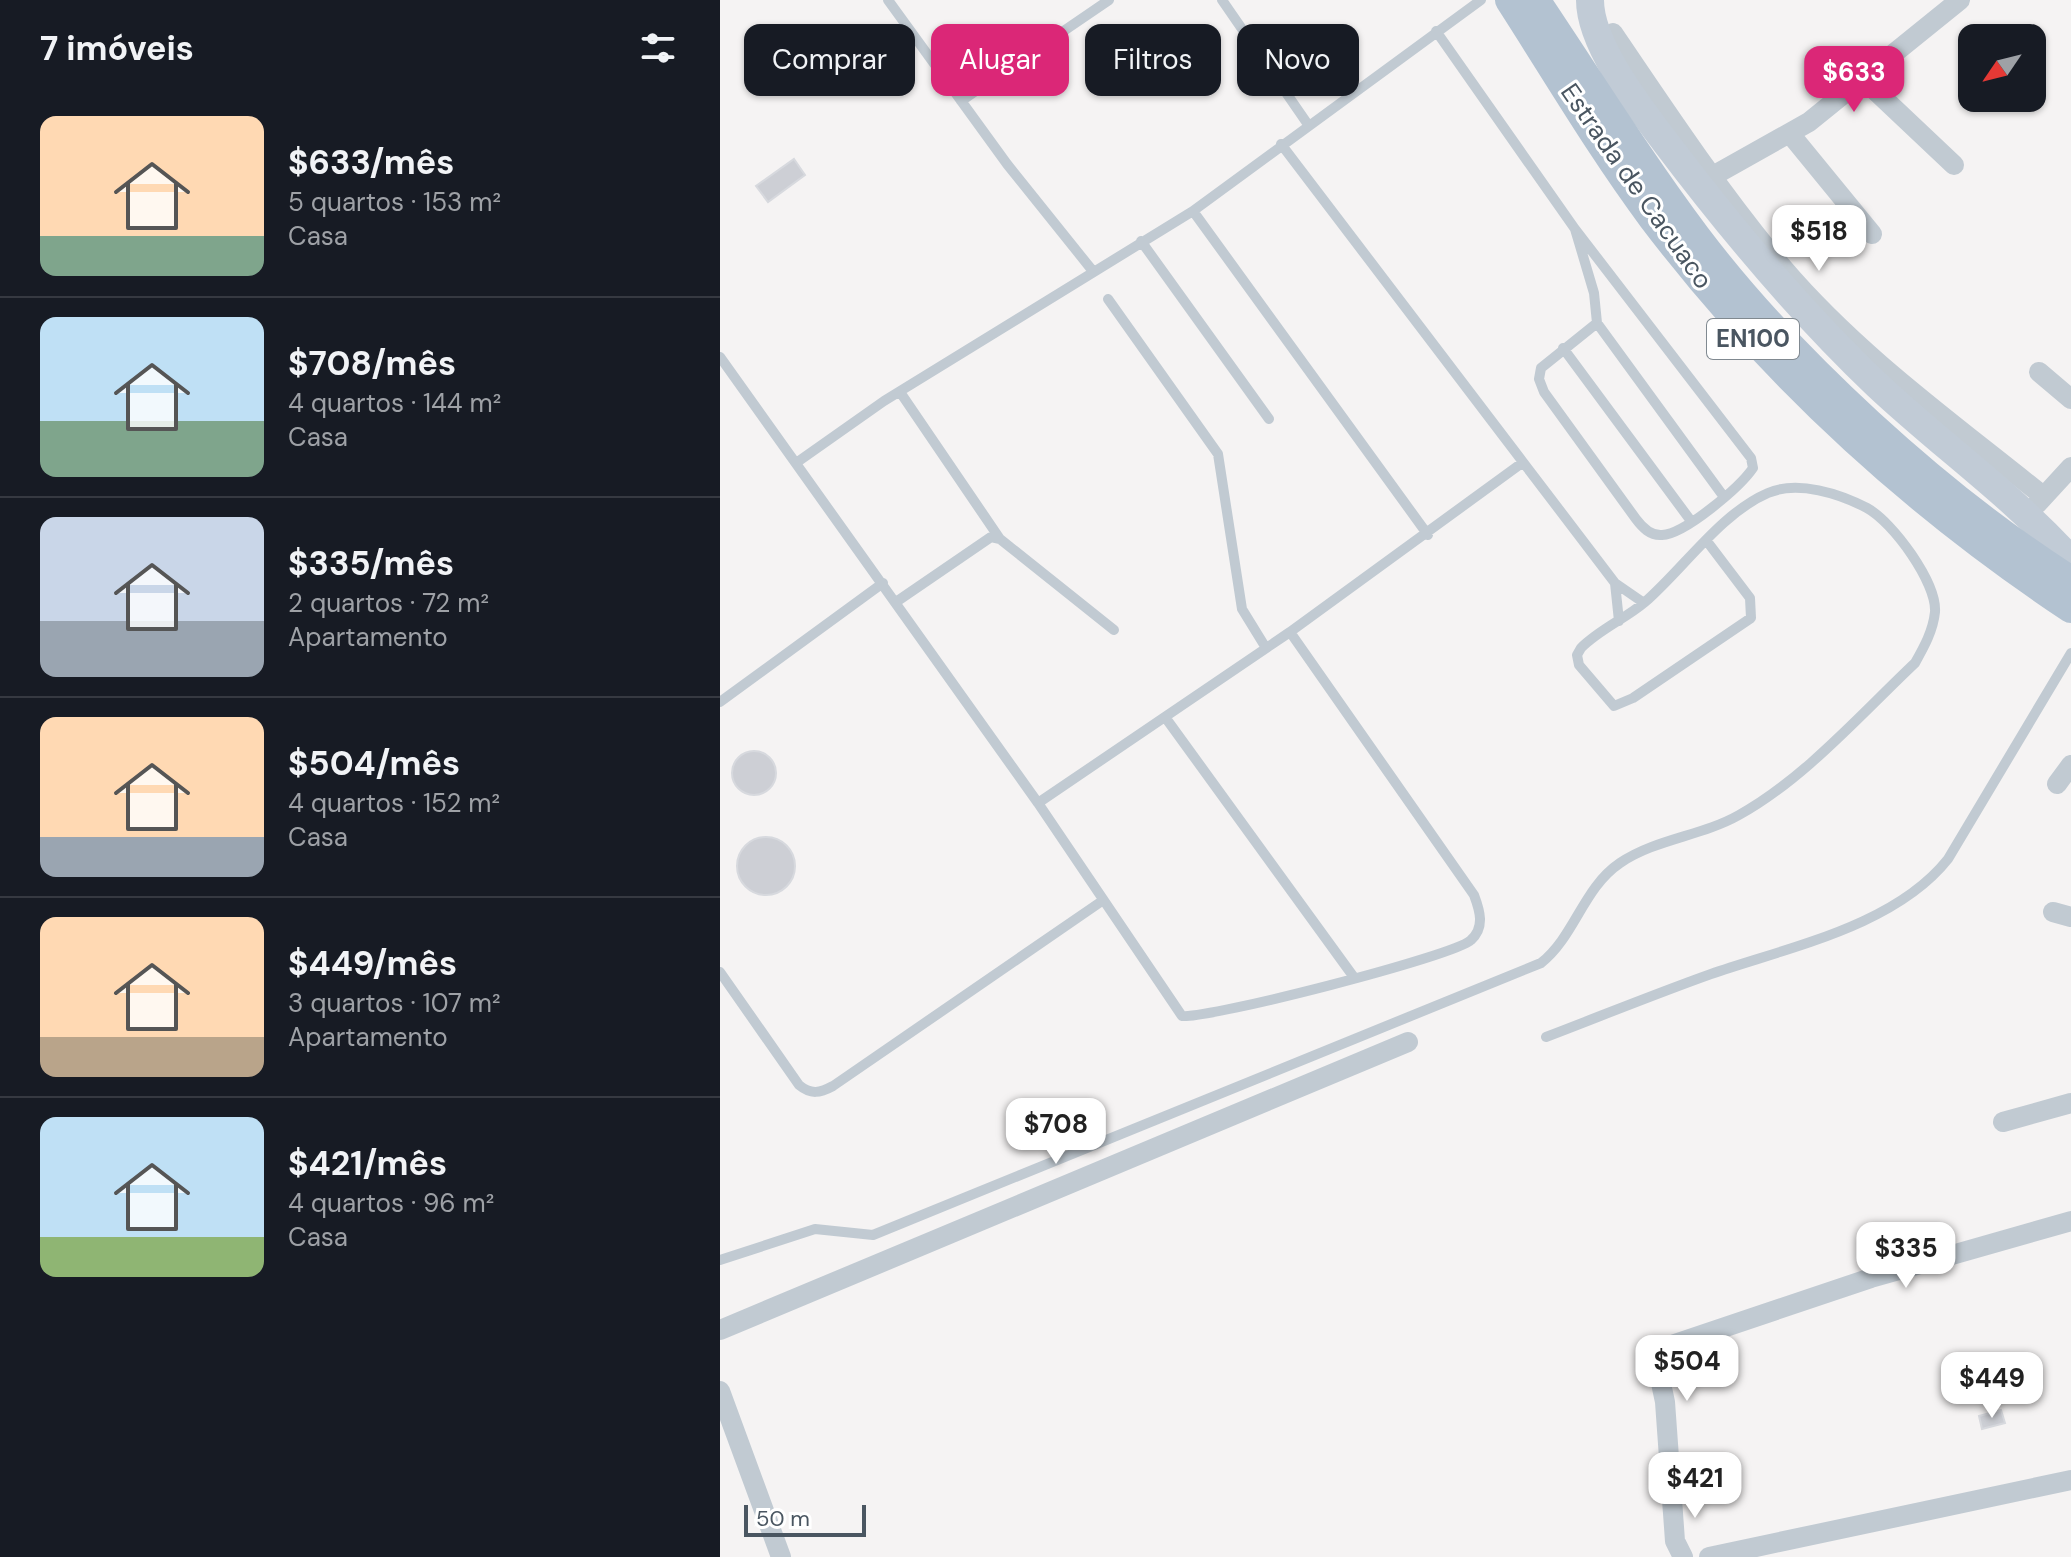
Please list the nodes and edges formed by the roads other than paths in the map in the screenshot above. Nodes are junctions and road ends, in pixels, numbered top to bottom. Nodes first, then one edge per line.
1 (888, 0) edge
2 (1109, 0) edge
3 (1222, 0) edge
4 (1481, 0) edge
5 (1510, 0) edge
6 (1535, 0) edge
7 (1590, 0) edge
8 (1946, 4) edge
9 (1436, 31) junction
10 (1613, 33) dead end
11 (1864, 80) junction
12 (961, 101) junction
13 (1309, 126) junction
14 (1791, 135) junction
15 (1281, 144) junction
16 (1954, 165) dead end
17 (1711, 177) junction
18 (1193, 211) junction
19 (1575, 229) junction
20 (1872, 234) dead end
21 (1141, 241) junction
22 (1092, 270) junction
23 (1108, 299) dead end
24 (1597, 323) junction
25 (1563, 348) junction
26 (720, 357) edge
27 (2039, 372) dead end
28 (900, 392) junction
29 (2071, 399) edge
30 (1269, 419) dead end
31 (796, 463) junction
32 (1522, 463) junction
33 (2069, 471) edge
34 (1724, 497) junction
35 (2036, 505) junction
36 (1691, 521) junction
37 (1428, 535) junction
38 (1000, 539) junction
39 (1706, 540) junction
40 (2071, 560) edge
41 (2071, 581) edge
42 (883, 583) junction
43 (1615, 583) junction
44 (896, 602) junction
45 (1644, 603) junction
46 (2071, 608) edge
47 (1619, 621) junction
48 (1114, 630) dead end
49 (1290, 632) junction
50 (1266, 648) junction
51 (2071, 653) edge
52 (720, 702) edge
53 (1165, 717) junction
54 (2071, 765) edge
55 (2057, 784) dead end
56 (1038, 803) junction
57 (1102, 901) junction
58 (720, 972) edge
59 (1353, 976) junction
60 (1546, 1037) dead end
61 (1408, 1042) dead end
62 (2071, 1103) edge
63 (2003, 1122) dead end
64 (2071, 1221) edge
65 (720, 1260) edge
66 (720, 1330) edge
67 (720, 1391) edge
68 (2071, 1480) edge
69 (781, 1557) edge
70 (1683, 1557) edge
71 (1709, 1557) edge

1 - 12 lane
2 - 12 lane
3 - 13 lane
4 - 9 lane
5 - 46 main road, Estrada de Cacuaco / EN100
6 - 41 main road, Estrada de Cacuaco / EN100
7 - 35 main road
8 - 11 street
9 - 13 lane
9 - 19 lane
10 - 17 street
11 - 14 street
11 - 16 street
12 - 22 lane
13 - 15 lane
14 - 17 street
14 - 20 street
15 - 18 lane
15 - 32 lane
17 - 35 street
18 - 21 lane
18 - 37 lane
19 - 24 lane
19 - 34 lane
21 - 22 lane
21 - 30 lane
22 - 28 lane
23 - 50 lane
24 - 25 lane
24 - 34 lane
25 - 36 lane
25 - 36 lane
26 - 31 lane
27 - 29 street
28 - 31 lane
28 - 38 lane
31 - 42 lane
32 - 37 lane
32 - 43 lane
33 - 35 street
34 - 36 lane
35 - 40 main road
37 - 49 lane
38 - 44 lane
38 - 48 lane
39 - 45 lane
39 - 47 lane
39 - 65 lane
42 - 44 lane
42 - 52 lane
43 - 45 lane
43 - 47 lane
44 - 56 lane
45 - 47 lane
49 - 50 lane
49 - 59 lane
50 - 53 lane
51 - 60 lane
53 - 56 lane
53 - 59 lane
54 - 55 street
56 - 57 lane
57 - 58 lane
57 - 59 lane
61 - 66 street
62 - 63 street
64 - 70 street
67 - 69 street
68 - 71 street

